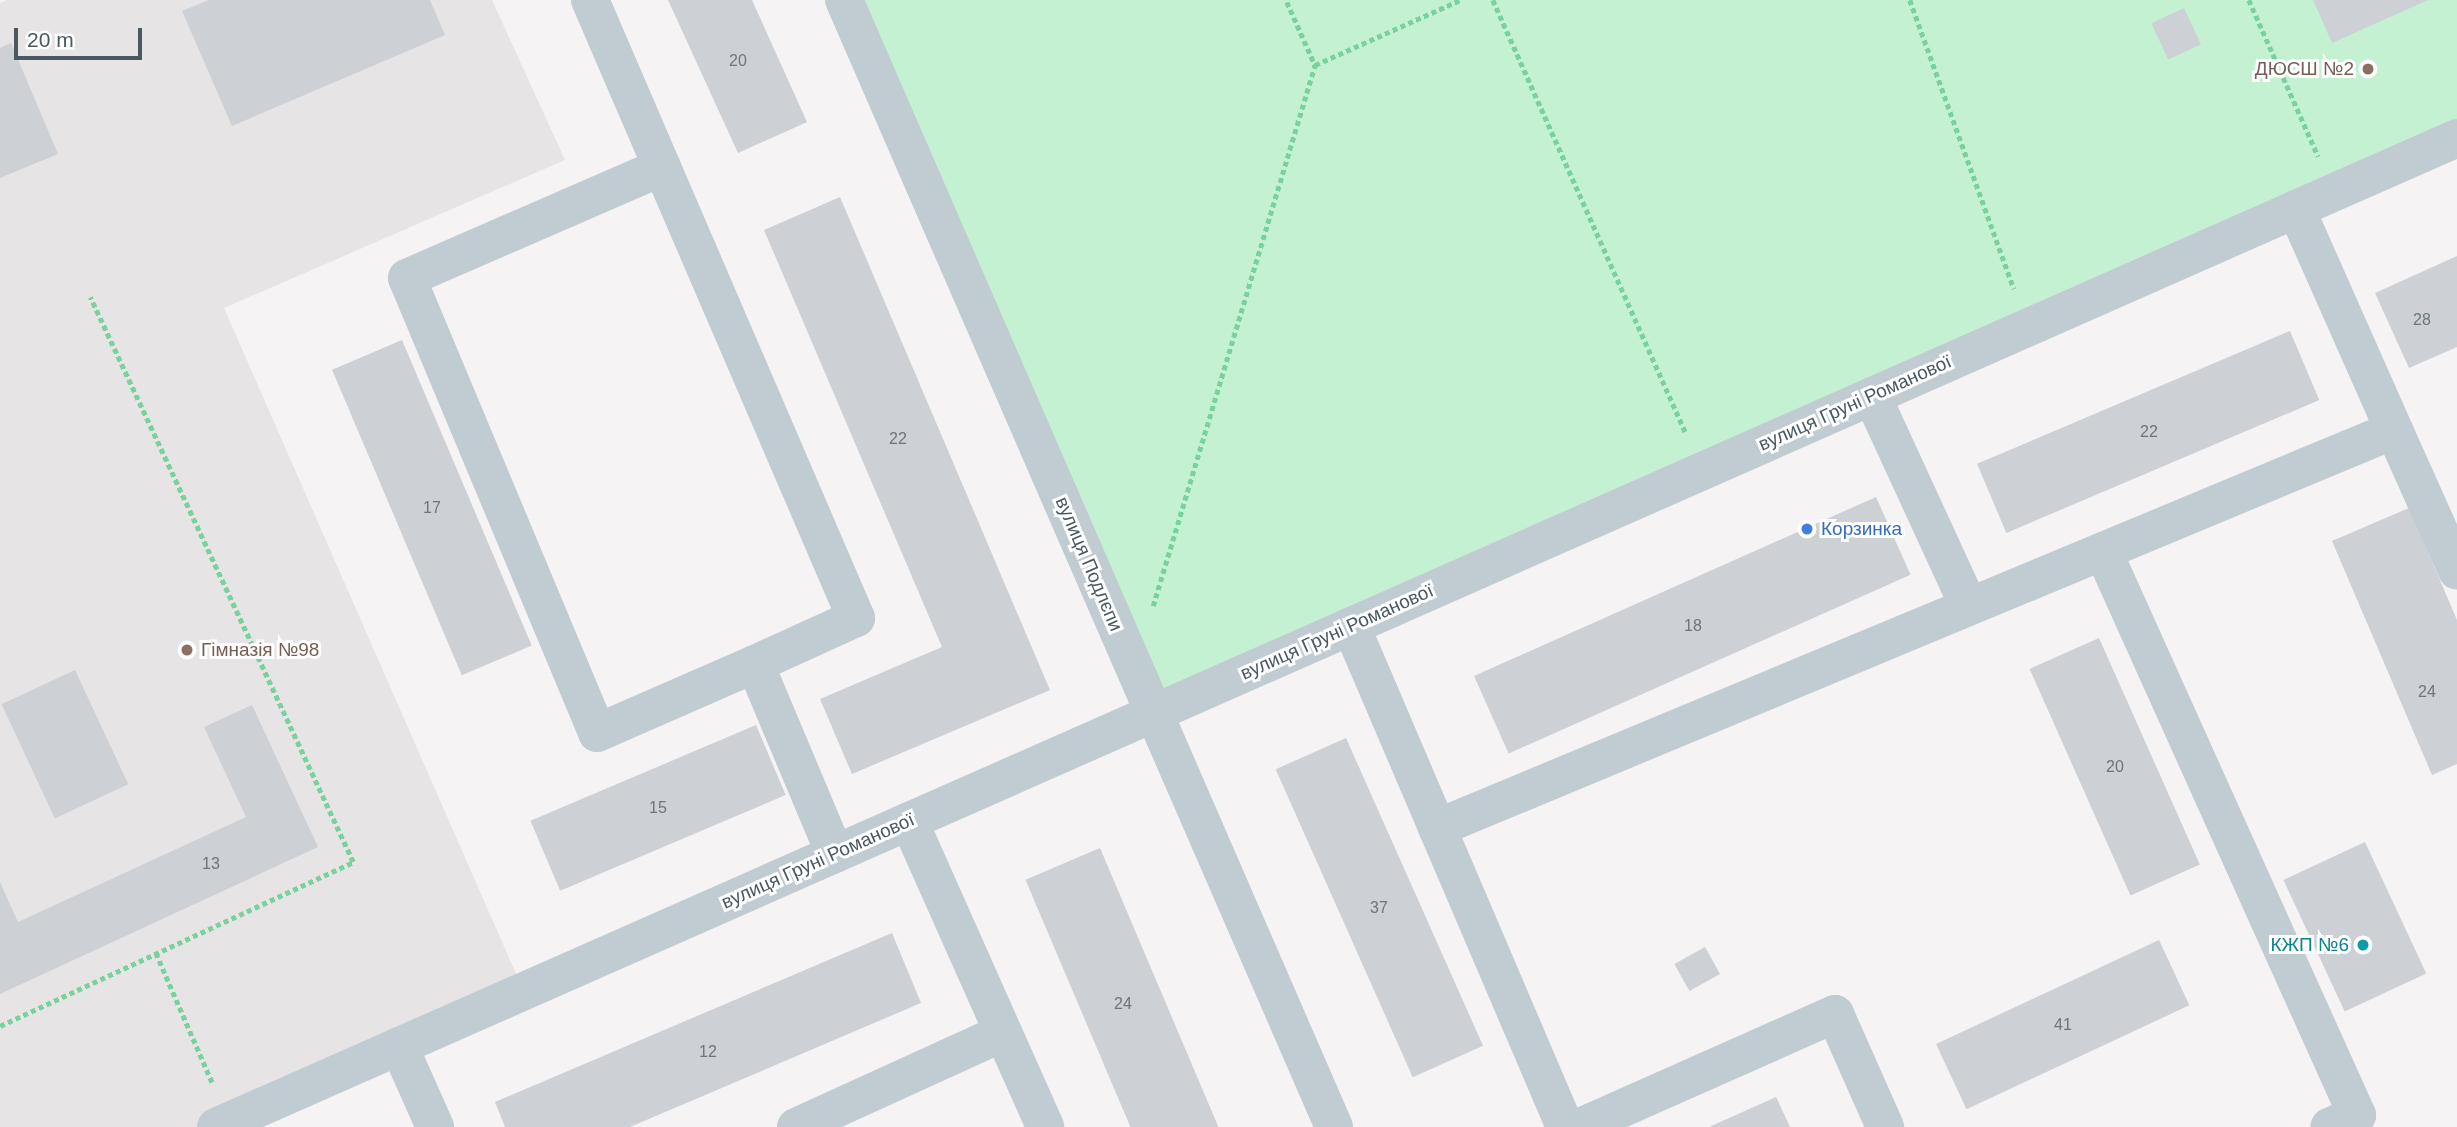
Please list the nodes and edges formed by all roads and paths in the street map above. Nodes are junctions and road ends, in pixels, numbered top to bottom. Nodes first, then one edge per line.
1 (590, 0) edge
2 (844, 0) edge
3 (1460, 0) edge
4 (1493, 0) edge
5 (1910, 0) edge
6 (2249, 0) edge
7 (1288, 1) edge
8 (1315, 65) junction
9 (2457, 138) edge
10 (662, 167) junction
11 (2335, 192) junction
12 (2296, 209) junction
13 (90, 297) dead end
14 (2028, 327) junction
15 (1872, 396) junction
16 (2394, 430) junction
17 (1703, 471) junction
18 (2103, 551) junction
19 (2457, 571) edge
20 (1968, 605) junction
21 (1351, 626) junction
22 (755, 664) junction
23 (1134, 669) junction
24 (1153, 713) junction
25 (909, 821) junction
26 (1437, 828) junction
27 (835, 854) junction
28 (156, 953) junction
29 (0, 1026) edge
30 (1002, 1033) junction
31 (400, 1046) junction
32 (2352, 1123) edge
33 (222, 1124) edge
34 (435, 1127) edge
35 (796, 1127) edge
36 (1045, 1127) edge
37 (1335, 1127) edge
38 (1564, 1127) edge
39 (1580, 1127) edge
40 (1885, 1127) edge

1 - 10 street
2 - 23 street, вулиця Подлєпи
3 - 8 path
4 - 17 path
5 - 14 path
6 - 11 path
7 - 8 path
8 - 23 path
9 - 11 street, вулиця Груні Романової
10 - 22 street
10 - 22 street
11 - 12 street, вулиця Груні Романової
12 - 14 street, вулиця Груні Романової
12 - 16 street
13 - 28 path
14 - 15 street, вулиця Груні Романової
15 - 17 street, вулиця Груні Романової
15 - 20 street
16 - 18 street
16 - 19 street
17 - 21 street, вулиця Груні Романової
18 - 20 street
18 - 32 street
20 - 26 street
21 - 24 street, вулиця Груні Романової
21 - 26 street
22 - 27 street
23 - 24 street, вулиця Подлєпи
24 - 25 street, вулиця Груні Романової
24 - 37 street, вулиця Подлєпи
25 - 27 street, вулиця Груні Романової
25 - 30 street
26 - 38 street
27 - 31 street, вулиця Груні Романової
28 - 29 path
28 - 33 path
30 - 35 street
30 - 36 street
31 - 33 street, вулиця Груні Романової
31 - 34 street
39 - 40 street

